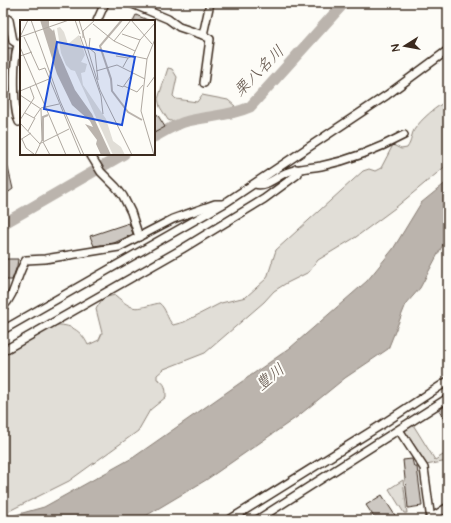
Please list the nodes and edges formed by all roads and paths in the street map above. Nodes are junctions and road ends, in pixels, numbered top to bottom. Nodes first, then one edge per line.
1 (105, 3) edge
2 (130, 3) edge
3 (210, 3) edge
4 (3, 16) edge
5 (97, 20) edge
6 (203, 35) junction
7 (20, 46) edge
8 (448, 50) edge
9 (204, 83) dead end
10 (19, 122) dead end
11 (404, 135) dead end
12 (91, 155) edge
13 (296, 169) junction
14 (255, 184) junction
15 (225, 204) junction
16 (139, 236) junction
17 (3, 307) edge
18 (3, 330) edge
19 (3, 351) edge
20 (448, 381) edge
21 (448, 398) edge
22 (399, 430) junction
23 (448, 507) edge
24 (431, 519) edge
25 (229, 520) edge
26 (257, 520) edge

1 - 5 street
2 - 6 street
3 - 6 street
4 - 7 street
6 - 9 street
7 - 10 street
8 - 14 street
11 - 13 street
12 - 16 street
13 - 14 street
13 - 19 street
14 - 15 street
15 - 16 street
15 - 18 street
16 - 17 street
20 - 25 street
21 - 22 street
22 - 24 street
22 - 26 street
23 - 24 street

